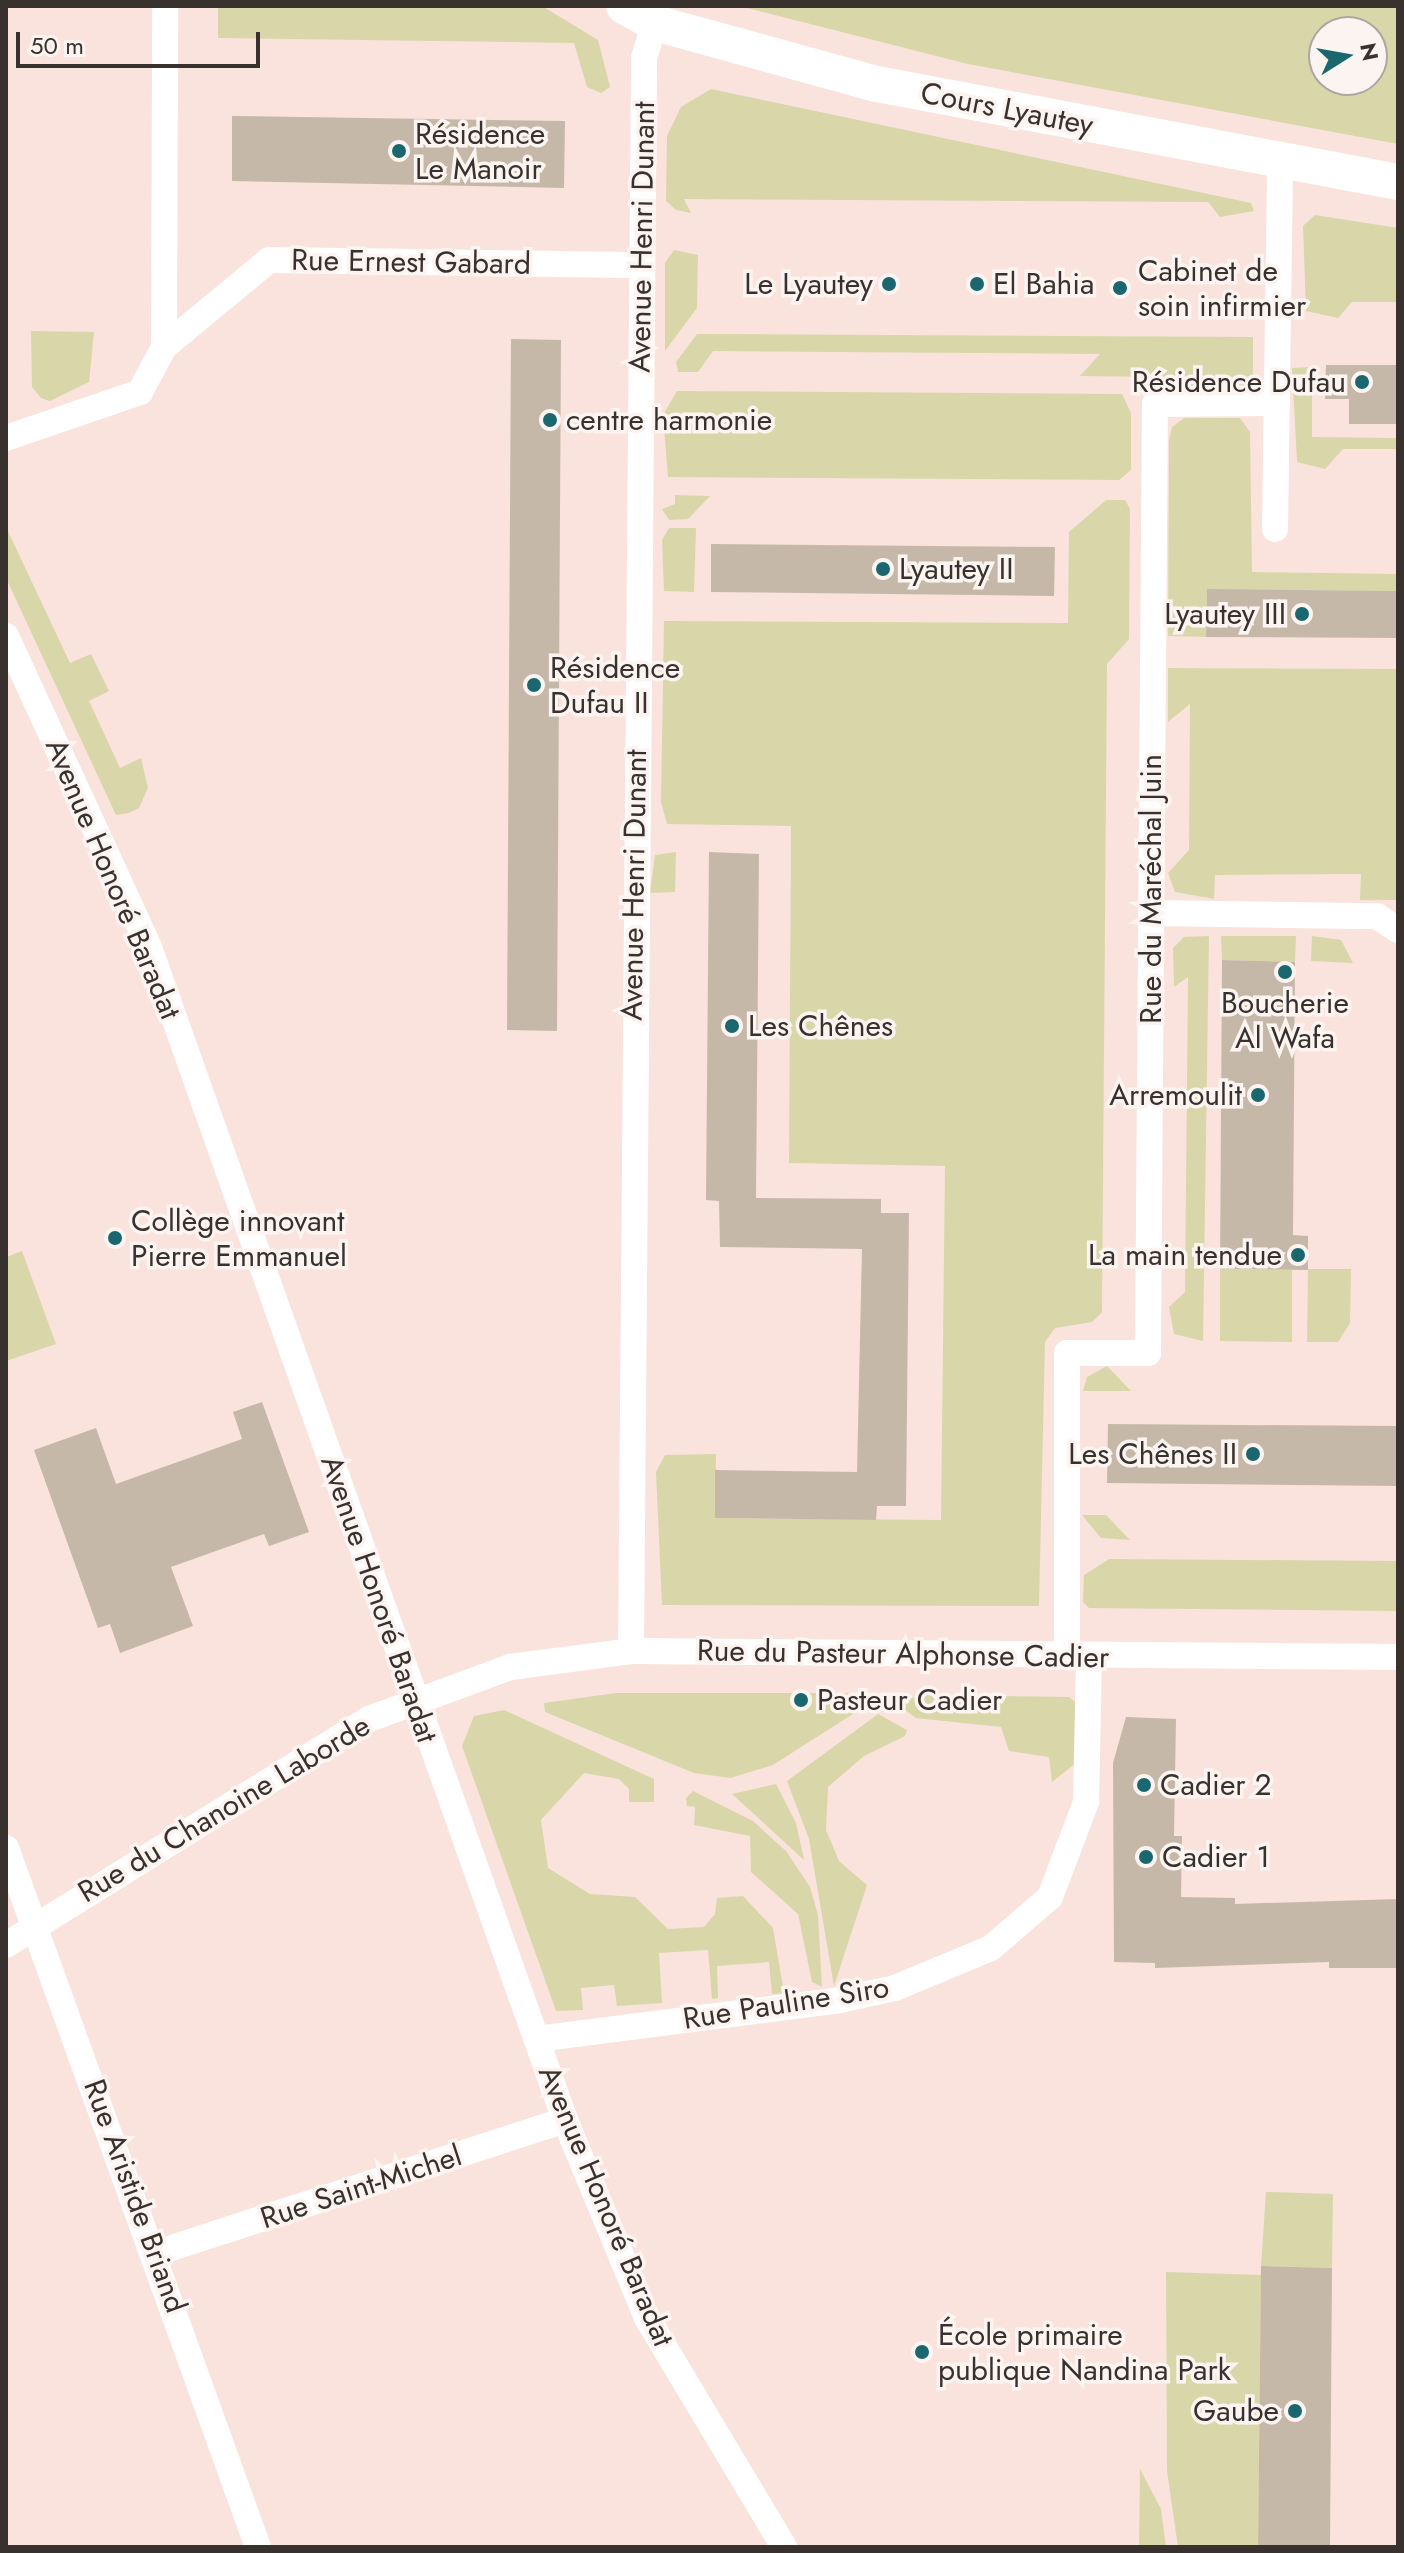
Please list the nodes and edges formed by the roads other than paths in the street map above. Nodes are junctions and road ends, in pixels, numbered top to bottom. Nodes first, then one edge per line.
1 (165, 6) edge
2 (624, 6) edge
3 (655, 23) junction
4 (1280, 163) junction
5 (1398, 182) edge
6 (642, 265) junction
7 (164, 347) junction
8 (1277, 403) junction
9 (6, 438) edge
10 (1275, 529) dead end
11 (6, 636) edge
12 (1151, 913) junction
13 (1398, 930) edge
14 (631, 1651) junction
15 (1078, 1655) junction
16 (1398, 1657) edge
17 (414, 1700) junction
18 (6, 1848) edge
19 (37, 1924) junction
20 (6, 1945) edge
21 (537, 2039) junction
22 (565, 2120) junction
23 (156, 2253) junction
24 (258, 2547) edge
25 (784, 2547) edge

1 - 7 street
2 - 3 main road, Cours Lyautey
3 - 4 main road, Cours Lyautey
3 - 6 street, Avenue Henri Dunant
4 - 5 main road, Cours Lyautey
4 - 8 street
6 - 7 street, Rue Ernest Gabard
6 - 14 street, Avenue Henri Dunant
7 - 9 street, Rue Ernest Gabard
8 - 10 street
8 - 12 street, Rue du Maréchal Juin
11 - 17 street, Avenue Honoré Baradat
12 - 13 street
12 - 15 street, Rue du Maréchal Juin
14 - 15 street, Rue du Pasteur Alphonse Cadier
14 - 17 street, Rue du Pasteur Alphonse Cadier
15 - 16 street, Rue du Pasteur Alphonse Cadier
15 - 21 street, Rue Pauline Siro
17 - 19 street, Rue du Chanoine Laborde
17 - 21 street, Avenue Honoré Baradat
18 - 19 street, Rue Aristide Briand
19 - 20 street, Rue du Chanoine Laborde
19 - 23 street, Rue Aristide Briand
21 - 22 street, Avenue Honoré Baradat
22 - 23 street, Rue Saint-Michel
22 - 25 street, Avenue Honoré Baradat
23 - 24 street, Rue Aristide Briand

